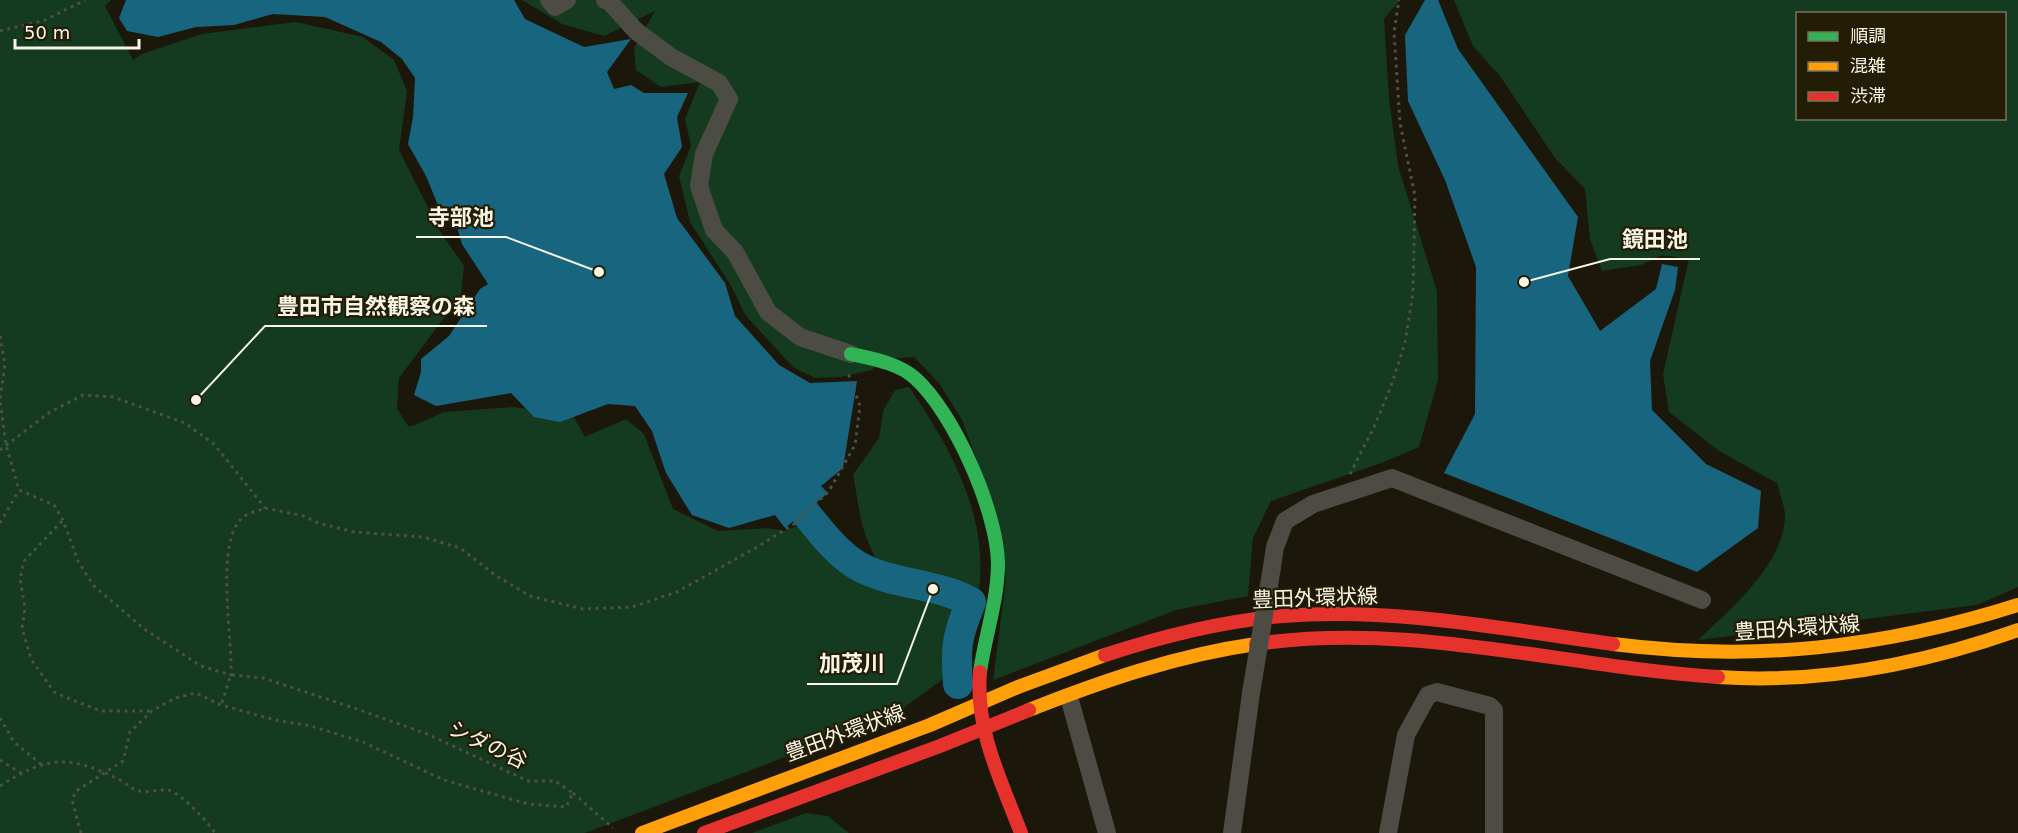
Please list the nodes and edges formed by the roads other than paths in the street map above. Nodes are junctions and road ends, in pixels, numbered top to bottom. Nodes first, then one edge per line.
1 (549, 0) edge
2 (567, 0) edge
3 (604, 0) edge
4 (851, 354) joint
5 (1702, 600) dead end
6 (2018, 605) edge
7 (2018, 630) edge
8 (1068, 697) junction
9 (979, 703) junction
10 (984, 727) junction
11 (642, 833) edge
12 (704, 833) edge
13 (1021, 833) edge
14 (1107, 833) edge
15 (1232, 833) edge
16 (1388, 833) edge
17 (1494, 833) edge

1 - 2 street
3 - 4 street
4 - 9 street
5 - 15 street, bridge
6 - 9 street, 豊田外環状線
7 - 8 street, 豊田外環状線
8 - 10 street, 豊田外環状線
8 - 14 street
9 - 10 street
9 - 11 street, 豊田外環状線
10 - 12 street, 豊田外環状線
10 - 13 street
16 - 17 street

